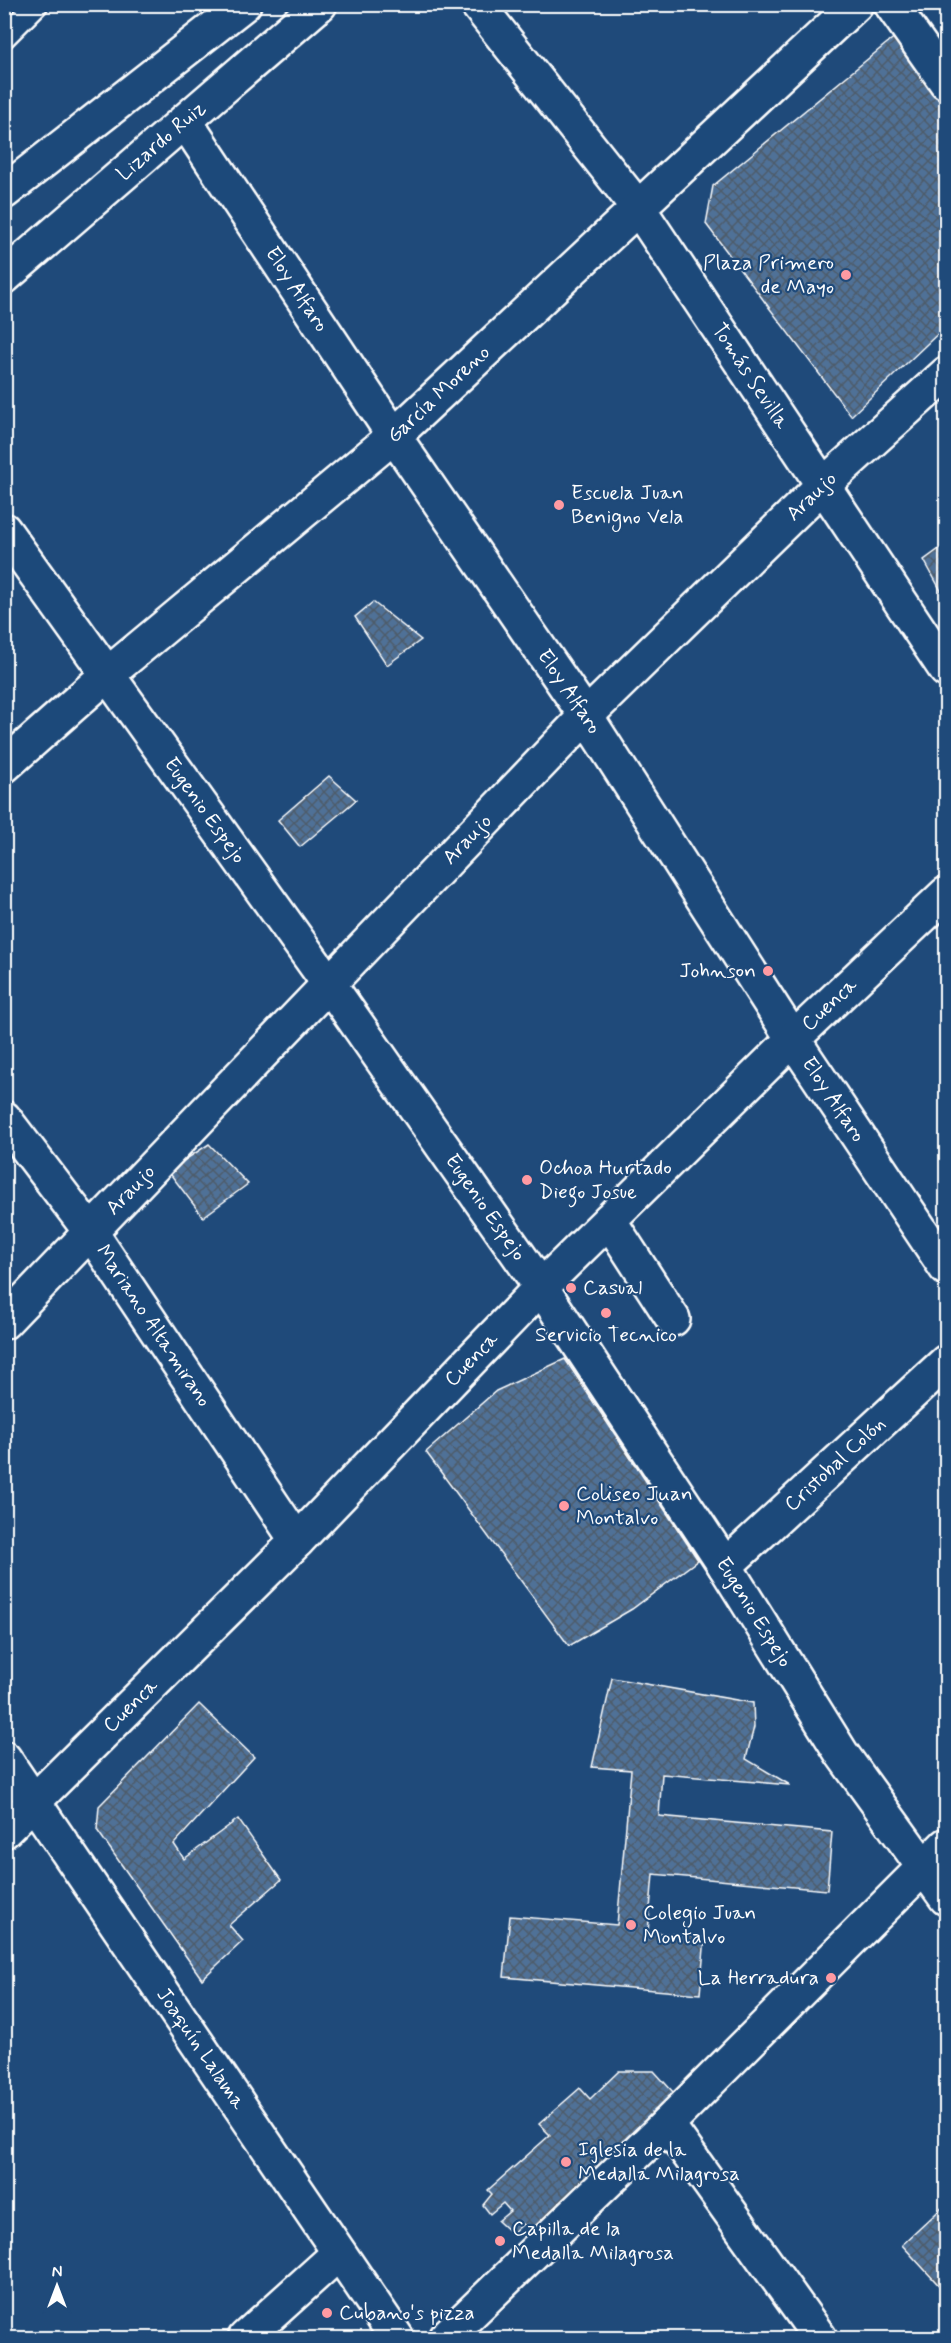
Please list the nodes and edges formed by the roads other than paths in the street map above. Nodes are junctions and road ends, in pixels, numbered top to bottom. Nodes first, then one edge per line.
1 (38, 4) edge
2 (244, 4) edge
3 (320, 4) edge
4 (477, 4) edge
5 (856, 4) edge
6 (891, 4) edge
7 (4, 37) edge
8 (946, 82) edge
9 (185, 121) junction
10 (4, 192) edge
11 (639, 209) junction
12 (4, 277) edge
13 (946, 374) edge
14 (394, 436) junction
15 (822, 486) junction
16 (4, 530) edge
17 (946, 670) edge
18 (108, 674) junction
19 (586, 716) junction
20 (4, 766) edge
21 (946, 894) edge
22 (329, 984) junction
23 (793, 1039) junction
24 (4, 1118) edge
25 (609, 1220) junction
26 (90, 1231) junction
27 (946, 1268) edge
28 (541, 1287) junction
29 (674, 1319) dead end
30 (4, 1322) edge
31 (946, 1362) edge
32 (297, 1540) junction
33 (725, 1566) junction
34 (4, 1758) edge
35 (34, 1804) junction
36 (4, 1831) edge
37 (935, 1855) edge
38 (946, 1899) edge
39 (667, 2124) junction
40 (339, 2253) junction
41 (245, 2338) edge
42 (397, 2338) edge
43 (445, 2338) edge
44 (820, 2338) edge

1 - 7 lane
2 - 10 street
3 - 9 street, Lizardo Ruiz
4 - 11 street, Tomás Sevilla
5 - 11 street, García Moreno
6 - 8 street
9 - 12 street, Lizardo Ruiz
9 - 14 street, Eloy Alfaro
11 - 14 street, García Moreno
11 - 15 street, Tomás Sevilla
13 - 15 street, Araujo
14 - 18 street, García Moreno
14 - 19 street, Eloy Alfaro
15 - 17 street, Tomás Sevilla
15 - 19 street, Araujo
16 - 18 street, Eugenio Espejo
18 - 20 street, García Moreno
18 - 22 street, Eugenio Espejo
19 - 22 street, Araujo
19 - 23 street, Eloy Alfaro
21 - 23 street, Cuenca
22 - 26 street, Araujo
22 - 28 street, Eugenio Espejo
23 - 25 street, Cuenca
23 - 27 street, Eloy Alfaro
24 - 26 street, Mariano Altamirano
25 - 28 street, Cuenca
25 - 29 street
26 - 30 street, Araujo
26 - 32 street, Mariano Altamirano
28 - 32 street, Cuenca
28 - 33 street, Eugenio Espejo
31 - 33 street, Cristobal Colón
32 - 35 street, Cuenca
33 - 37 street, Eugenio Espejo
34 - 35 street, Joaquín Lalama
35 - 36 street, Cuenca
35 - 40 street, Joaquín Lalama
37 - 38 street, Eugenio Espejo
37 - 39 street
39 - 43 street
39 - 44 street
40 - 41 street
40 - 42 street, Joaquín Lalama

